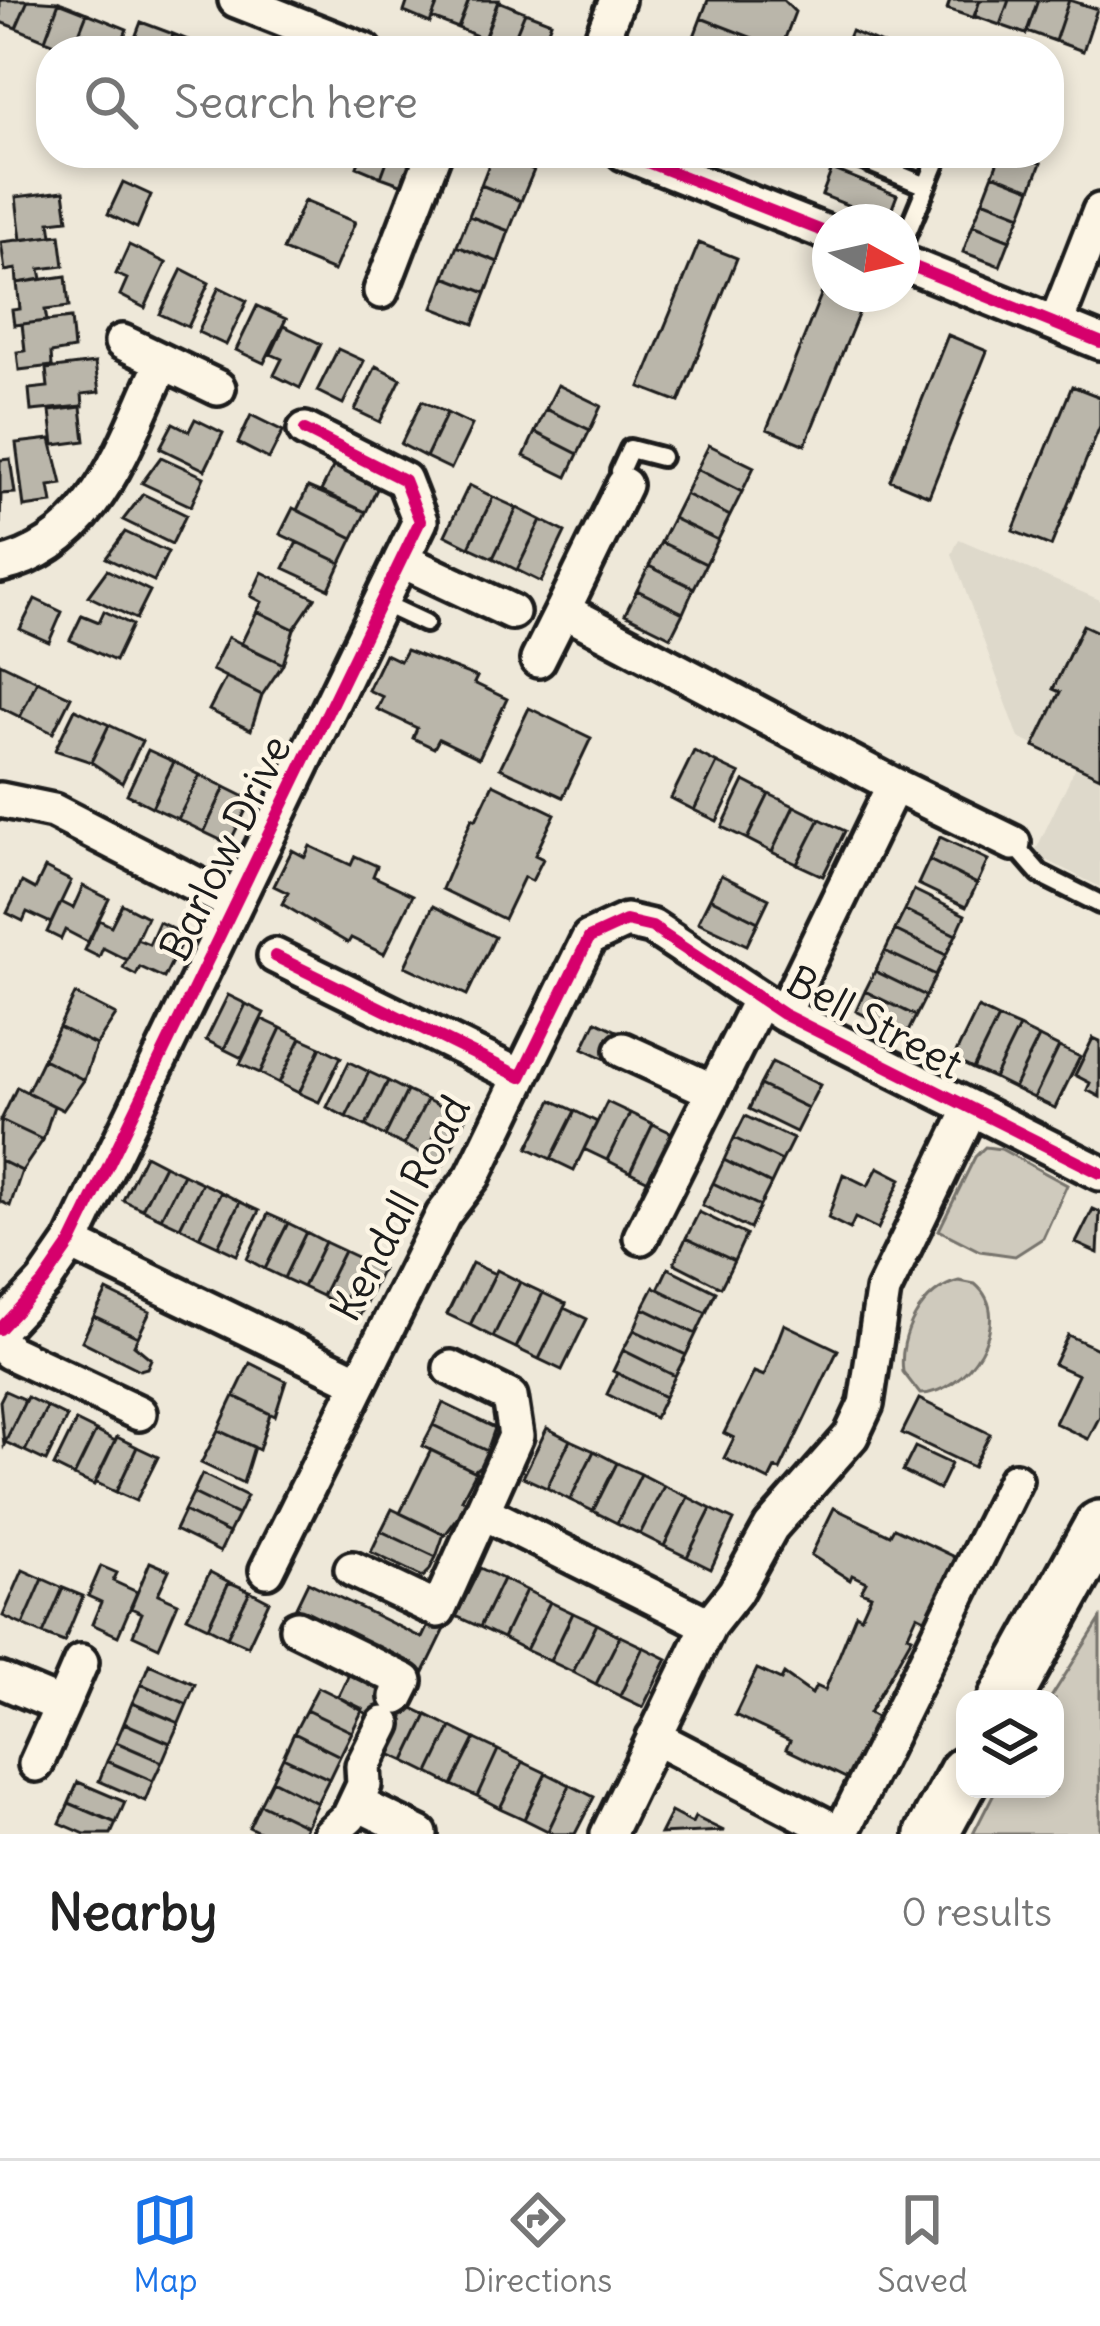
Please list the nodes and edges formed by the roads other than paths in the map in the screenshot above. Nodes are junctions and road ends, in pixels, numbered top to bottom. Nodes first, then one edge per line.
1 (236, 0) edge
2 (617, 0) edge
3 (327, 36) edge
4 (603, 36) edge
5 (428, 168) edge
6 (662, 168) edge
7 (883, 168) edge
8 (934, 168) edge
9 (926, 186) junction
10 (919, 204) edge
11 (1100, 211) edge
12 (812, 227) edge
13 (920, 269) edge
14 (381, 291) dead end
15 (1056, 323) junction
16 (122, 342) dead end
17 (1100, 342) edge
18 (163, 362) junction
19 (218, 388) dead end
20 (305, 430) dead end
21 (661, 457) dead end
22 (624, 484) joint
23 (401, 560) junction
24 (0, 565) edge
25 (380, 602) junction
26 (562, 610) junction
27 (512, 612) dead end
28 (424, 623) dead end
29 (538, 660) dead end
30 (894, 785) junction
31 (0, 800) edge
32 (1013, 843) joint
33 (234, 904) junction
34 (1100, 904) edge
35 (626, 921) joint
36 (275, 956) dead end
37 (771, 1006) junction
38 (623, 1050) dead end
39 (520, 1076) junction
40 (711, 1090) junction
41 (971, 1109) junction
42 (1100, 1173) edge
43 (641, 1237) dead end
44 (71, 1243) junction
45 (0, 1329) edge
46 (0, 1341) edge
47 (451, 1368) dead end
48 (359, 1382) junction
49 (139, 1412) dead end
50 (1015, 1480) dead end
51 (483, 1512) junction
52 (1100, 1527) edge
53 (352, 1569) dead end
54 (267, 1570) dead end
55 (710, 1624) junction
56 (297, 1628) dead end
57 (81, 1662) dead end
58 (0, 1680) edge
59 (1010, 1690) edge
60 (62, 1706) junction
61 (654, 1738) junction
62 (36, 1763) dead end
63 (956, 1790) edge
64 (356, 1803) junction
65 (329, 1834) edge
66 (420, 1834) edge
67 (608, 1834) edge
68 (932, 1834) edge

1 - 3 street
2 - 4 street
5 - 14 street
6 - 12 street
7 - 9 lane
8 - 9 lane
9 - 10 lane
11 - 15 street
13 - 15 street
15 - 17 street
16 - 18 street
18 - 19 street
18 - 24 street
20 - 23 street, Barlow Drive
21 - 22 lane
22 - 26 street
23 - 25 street, Barlow Drive
23 - 27 street
25 - 28 lane
25 - 33 street, Barlow Drive
26 - 29 street
26 - 30 street
30 - 32 street
30 - 37 street, Bell Street
31 - 33 street, Barlow Drive
32 - 34 lane
33 - 44 street, Barlow Drive
35 - 37 street, Bell Street
35 - 39 street, Kendall Road
36 - 39 street, Kendall Road
37 - 40 street
37 - 41 street, Bell Street
38 - 40 street
39 - 48 street, Kendall Road
40 - 43 street
41 - 42 street, Bell Street
41 - 55 street
44 - 45 street, Barlow Drive
44 - 48 street, Kendall Road
46 - 49 street
47 - 51 street
48 - 54 street, Kendall Road
50 - 61 street
51 - 53 street
51 - 55 street
52 - 59 main road
55 - 61 street
56 - 64 street
57 - 60 street
58 - 60 street
60 - 62 street
61 - 67 street
63 - 68 main road
64 - 65 street
64 - 66 street

